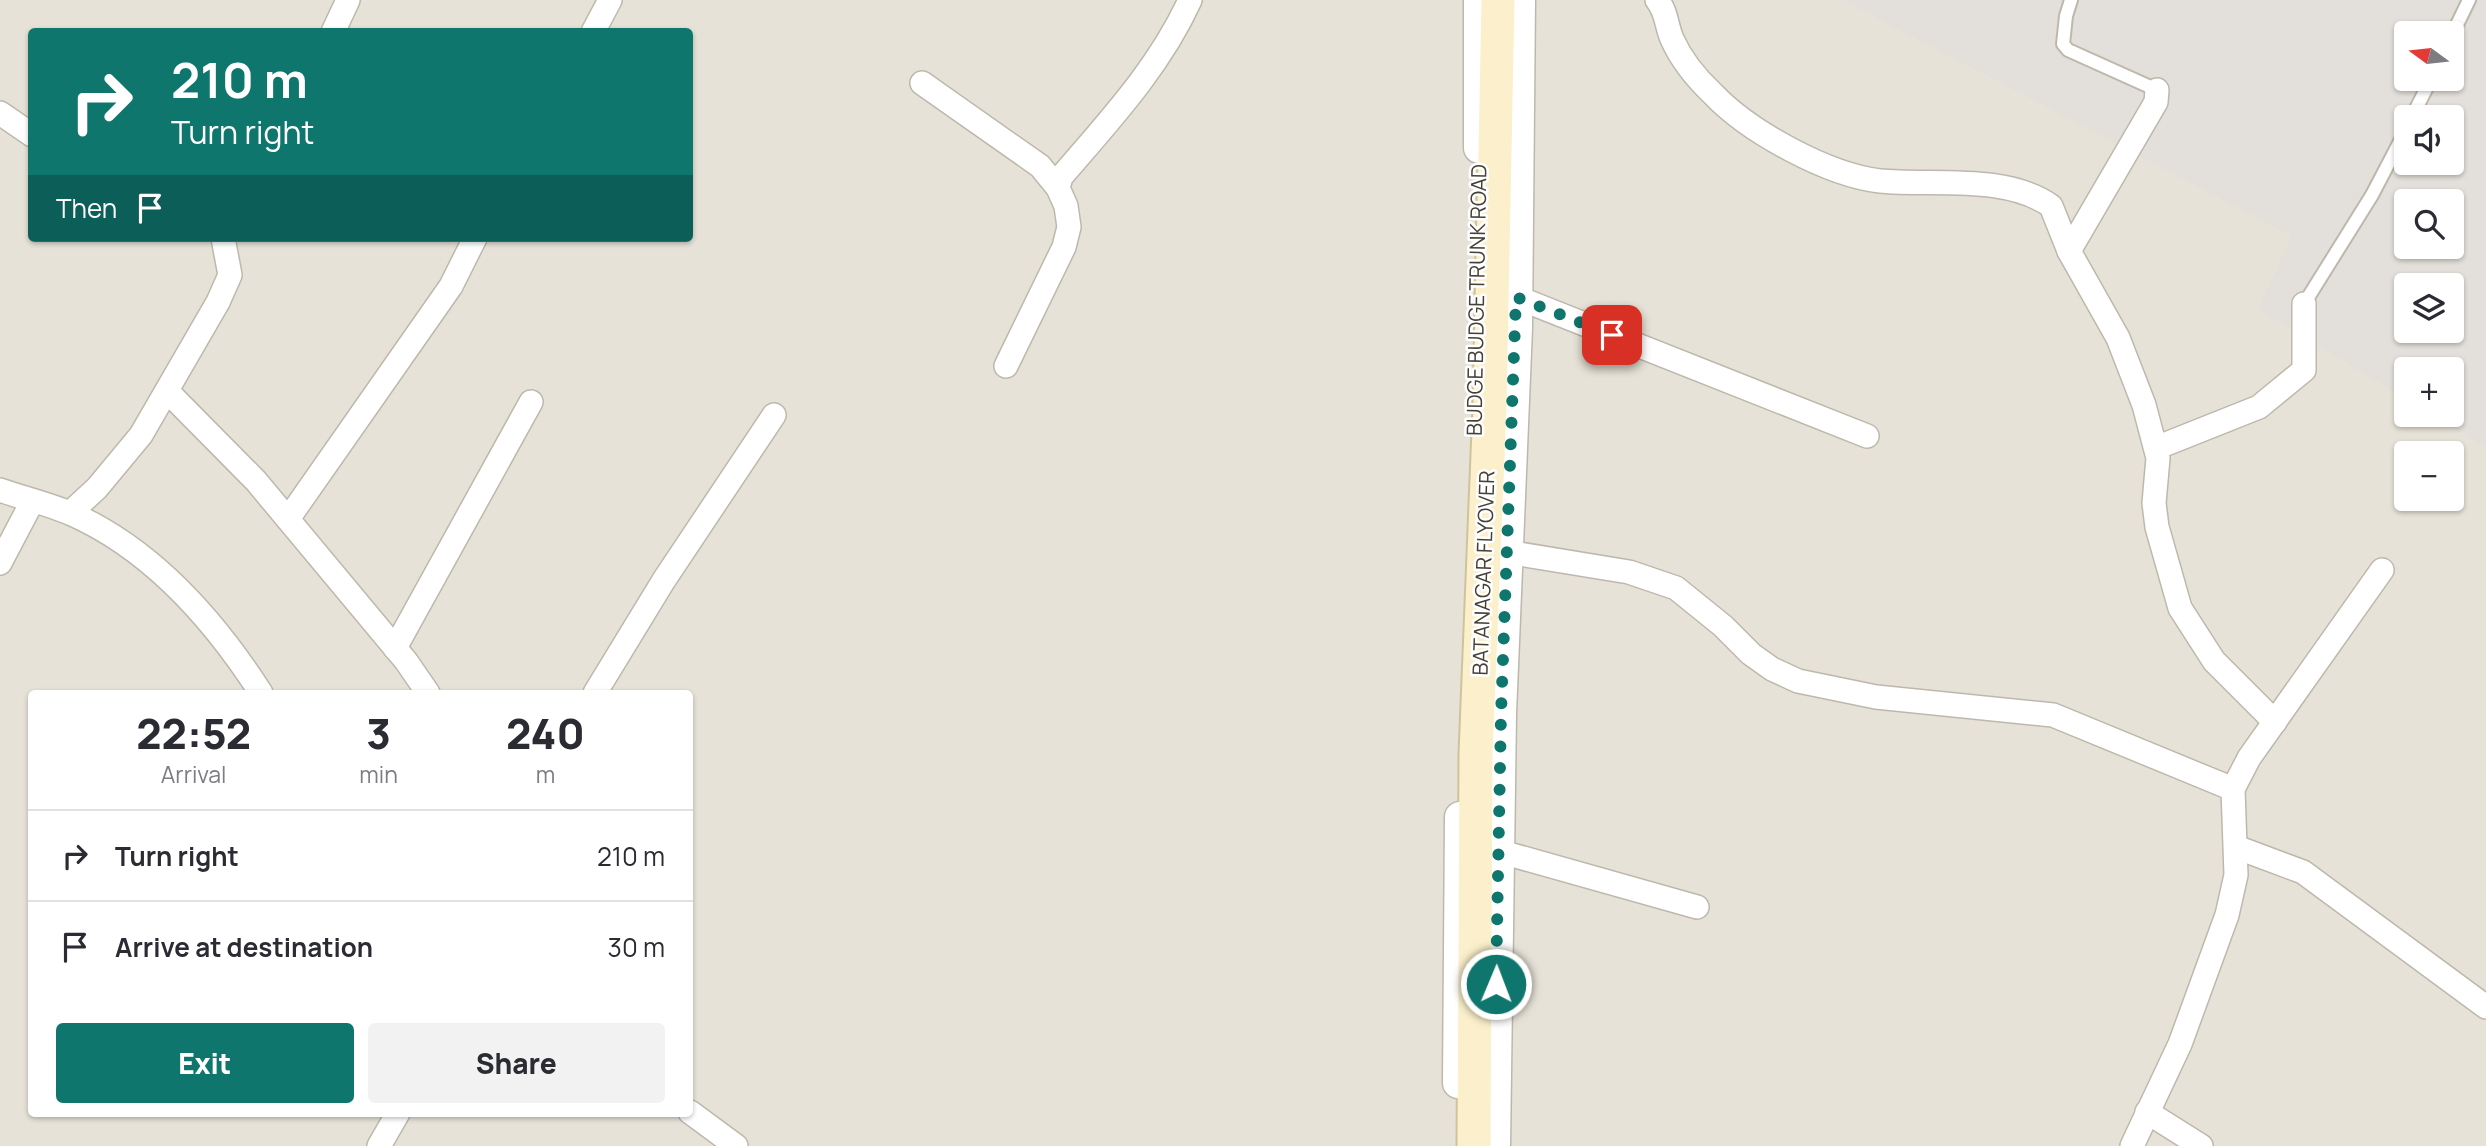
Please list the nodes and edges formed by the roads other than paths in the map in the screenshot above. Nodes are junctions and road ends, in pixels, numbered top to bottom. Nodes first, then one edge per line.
1 (348, 0) edge
2 (610, 0) edge
3 (1190, 0) edge
4 (1479, 0) edge
5 (1499, 0) edge
6 (1520, 0) edge
7 (1657, 0) edge
8 (2071, 0) edge
9 (2469, 0) edge
10 (2459, 21) edge
11 (336, 28) edge
12 (595, 28) edge
13 (922, 83) dead end
14 (2157, 90) joint
15 (0, 113) edge
16 (28, 132) edge
17 (2394, 153) edge
18 (1058, 188) junction
19 (224, 242) edge
20 (473, 242) edge
21 (2069, 251) junction
22 (1516, 297) junction
23 (2304, 304) joint
24 (1006, 366) dead end
25 (167, 391) junction
26 (531, 402) dead end
27 (774, 415) dead end
28 (1867, 436) dead end
29 (2156, 448) junction
30 (0, 490) edge
31 (32, 502) junction
32 (70, 513) junction
33 (288, 519) junction
34 (1507, 552) junction
35 (0, 563) edge
36 (2382, 570) dead end
37 (395, 648) junction
38 (259, 690) edge
39 (426, 690) edge
40 (598, 690) edge
41 (2275, 722) junction
42 (2233, 789) junction
43 (2236, 847) junction
44 (1498, 851) junction
45 (1697, 907) dead end
46 (2486, 1007) edge
47 (2147, 1112) junction
48 (693, 1114) edge
49 (396, 1117) edge
50 (379, 1146) edge
51 (736, 1146) edge
52 (1458, 1146) edge
53 (1474, 1146) edge
54 (1495, 1146) edge
55 (2132, 1146) edge
56 (2201, 1146) edge

1 - 11 street
2 - 12 street
3 - 18 street
4 - 52 street, BUDGE BUDGE TRUNK ROAD
5 - 53 main road, BATANAGAR FLYOVER
6 - 22 street, BUDGE BUDGE TRUNK ROAD
7 - 21 street
8 - 14 lane
9 - 10 lane
13 - 18 street
14 - 21 street
15 - 16 street
17 - 23 lane
18 - 24 street
19 - 25 street
20 - 33 street
21 - 29 street
22 - 28 street
22 - 34 street, BUDGE BUDGE TRUNK ROAD
23 - 29 street
25 - 32 street
25 - 33 street
26 - 37 street
27 - 40 street
29 - 41 street
30 - 31 street
31 - 32 street
31 - 35 street
32 - 38 street
33 - 37 street
34 - 42 street
34 - 44 street, BUDGE BUDGE TRUNK ROAD
36 - 41 street
37 - 39 street
41 - 42 street
42 - 43 street
43 - 46 street
43 - 47 street
44 - 45 street
44 - 54 street, BUDGE BUDGE TRUNK ROAD
47 - 55 street
47 - 56 street
48 - 51 street
49 - 50 street

